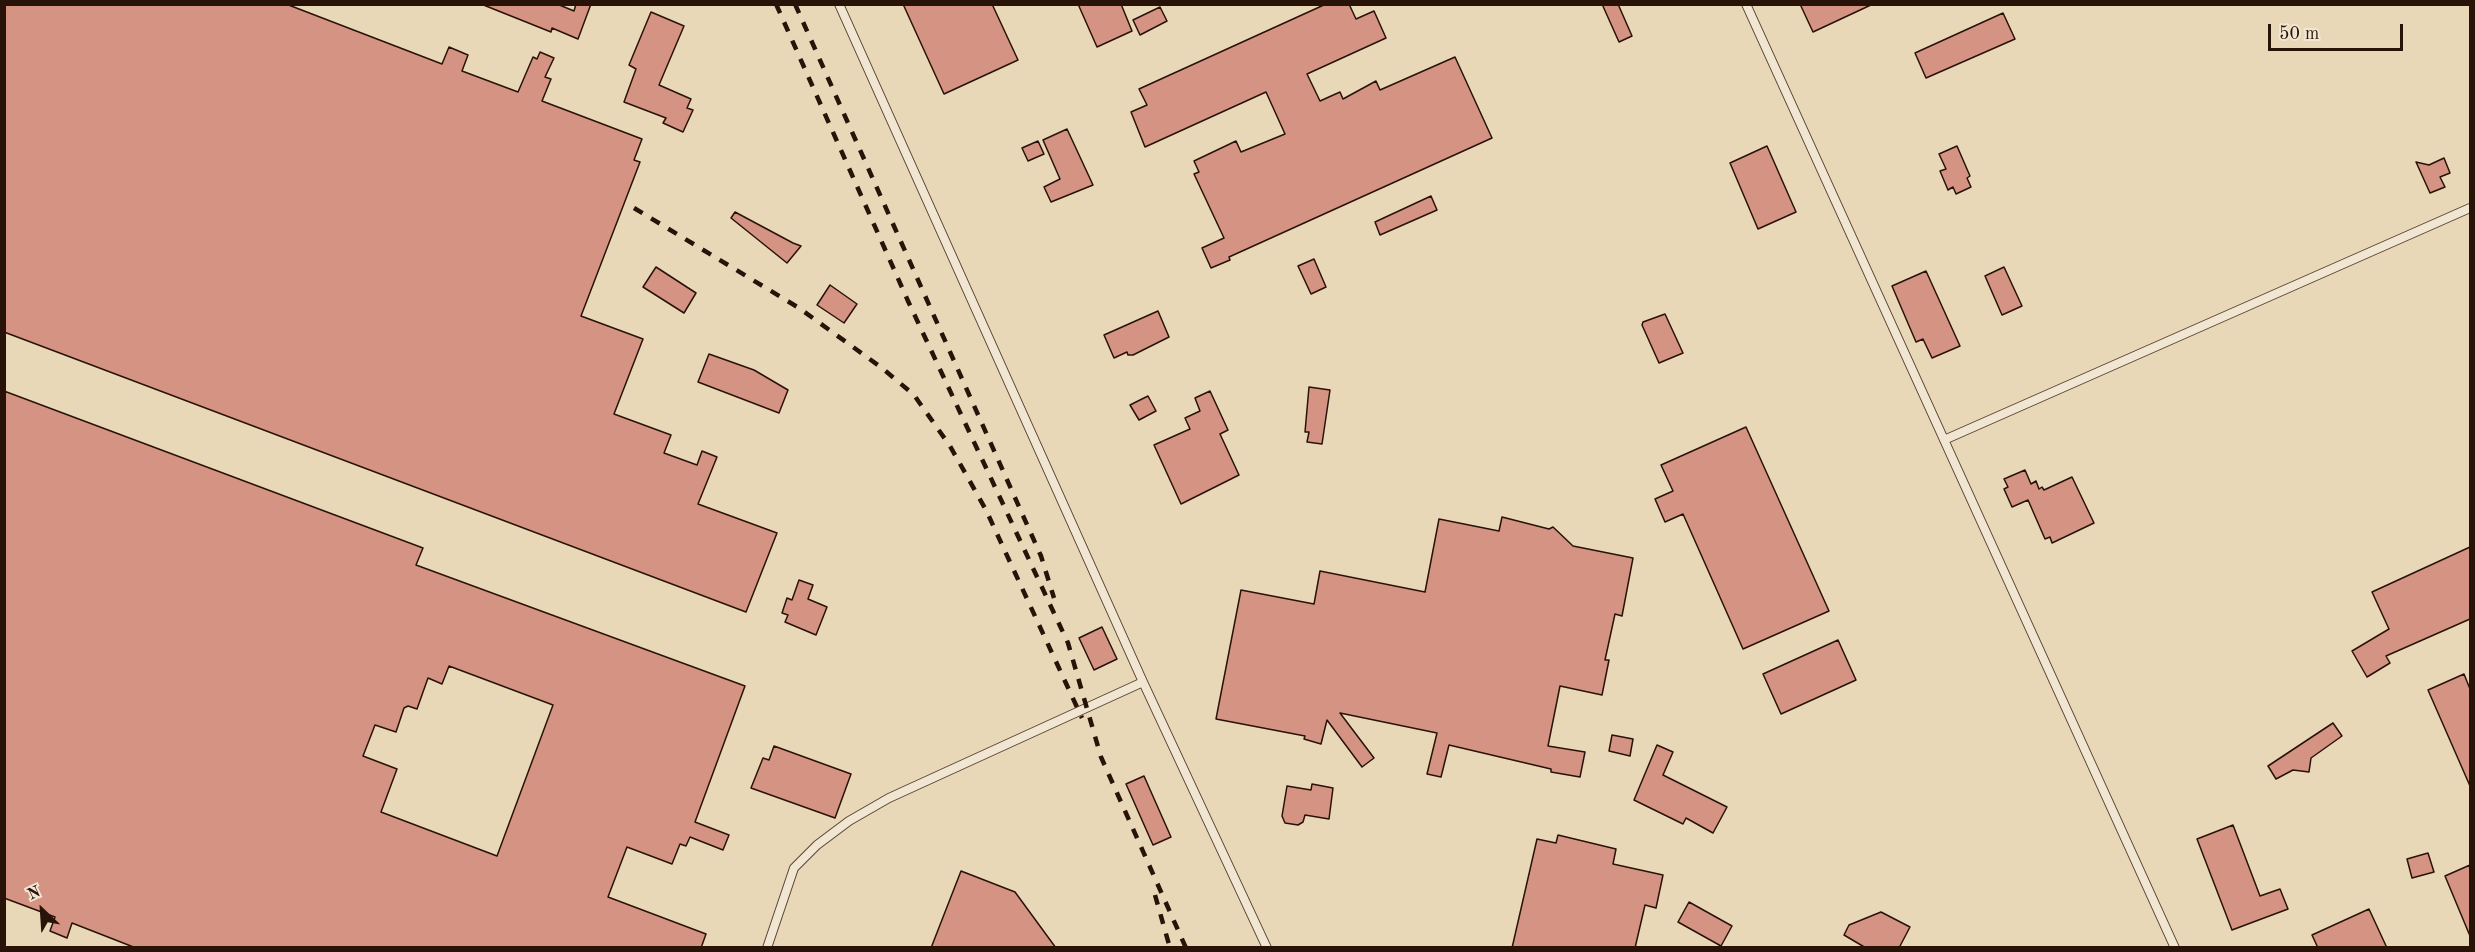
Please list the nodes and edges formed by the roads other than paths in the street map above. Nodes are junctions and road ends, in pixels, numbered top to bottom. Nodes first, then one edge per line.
1 (839, 4) edge
2 (1746, 4) edge
3 (2470, 208) edge
4 (1944, 440) junction
5 (1143, 682) junction
6 (767, 948) edge
7 (1267, 948) edge
8 (2175, 948) edge

1 - 5 lane
2 - 4 lane
3 - 4 lane
4 - 8 lane
5 - 6 lane
5 - 7 lane

